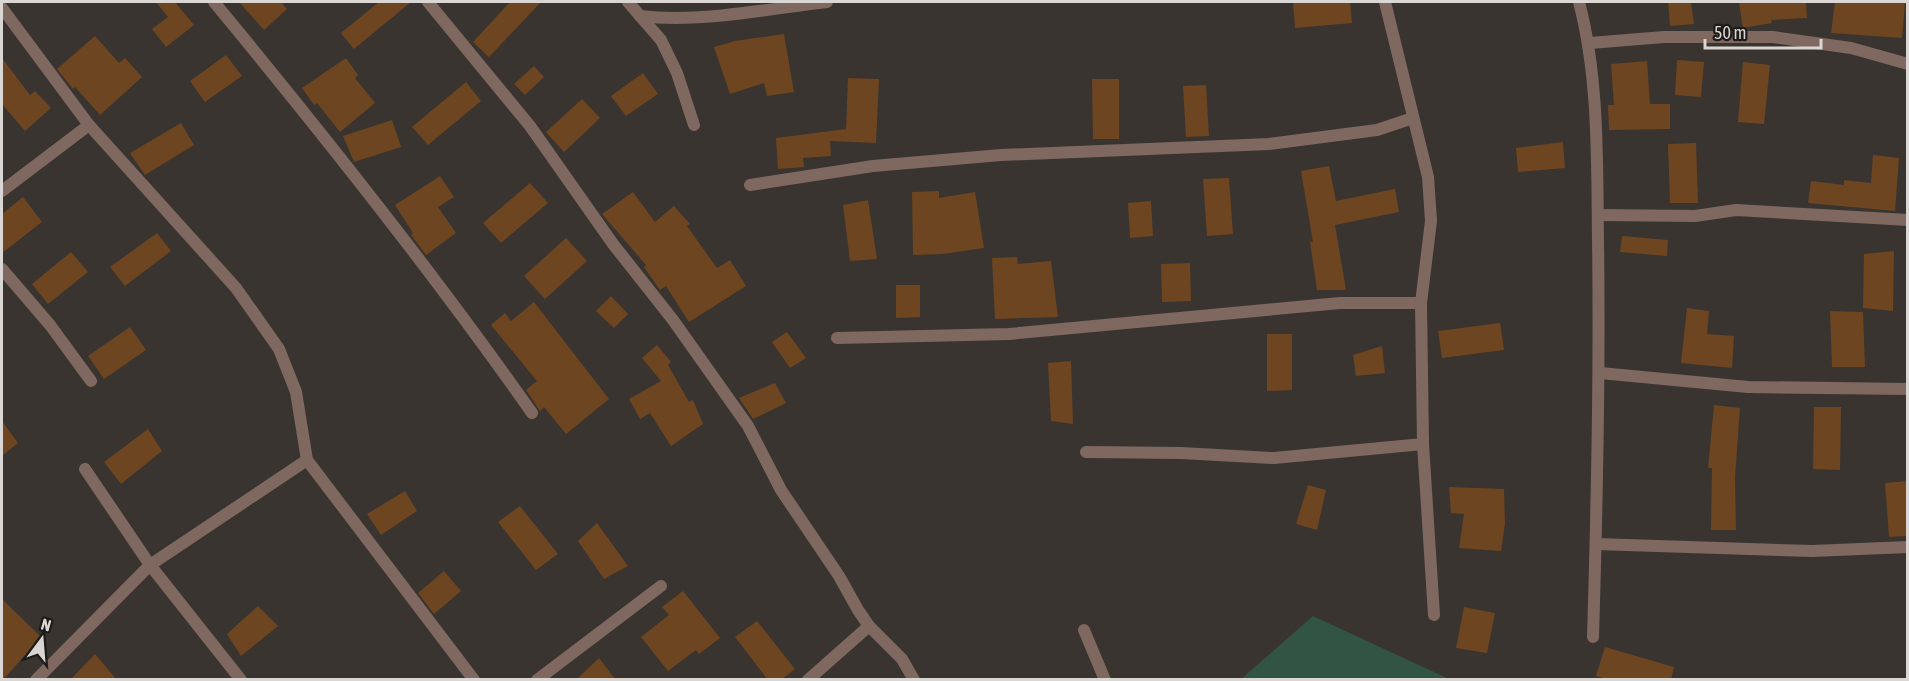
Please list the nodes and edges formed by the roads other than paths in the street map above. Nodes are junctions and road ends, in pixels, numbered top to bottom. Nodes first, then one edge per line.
1 (214, 2) edge
2 (428, 2) edge
3 (628, 2) edge
4 (827, 2) edge
5 (1385, 2) edge
6 (1579, 2) edge
7 (2, 9) edge
8 (640, 16) junction
9 (1590, 43) junction
10 (1908, 64) edge
11 (1413, 118) junction
12 (88, 125) junction
13 (694, 125) dead end
14 (750, 185) dead end
15 (2, 191) edge
16 (1598, 215) junction
17 (1908, 220) edge
18 (2, 269) edge
19 (1420, 303) junction
20 (837, 338) dead end
21 (1600, 373) junction
22 (91, 381) dead end
23 (1908, 389) edge
24 (532, 413) dead end
25 (1423, 444) junction
26 (1086, 452) dead end
27 (307, 460) junction
28 (85, 469) dead end
29 (1596, 544) junction
30 (1908, 547) edge
31 (150, 565) junction
32 (661, 586) dead end
33 (1434, 615) dead end
34 (869, 626) junction
35 (1084, 630) dead end
36 (1593, 637) dead end
37 (36, 680) edge
38 (241, 680) edge
39 (474, 680) edge
40 (537, 680) edge
41 (808, 680) edge
42 (914, 680) edge
43 (1105, 680) edge

1 - 24 street
2 - 34 street
3 - 8 street
4 - 8 street
5 - 11 street
6 - 9 street
7 - 12 street
8 - 13 street
9 - 10 street
9 - 16 street
11 - 14 street
11 - 19 street
12 - 15 street
12 - 27 street
16 - 17 street
16 - 21 street
18 - 22 street
19 - 20 street
19 - 25 street
21 - 23 street
21 - 29 street
25 - 26 street
25 - 33 street
27 - 31 street
27 - 39 street
28 - 31 street
29 - 30 street
29 - 36 street
31 - 37 street
31 - 38 street
32 - 40 street
34 - 41 street
34 - 42 street
35 - 43 street

